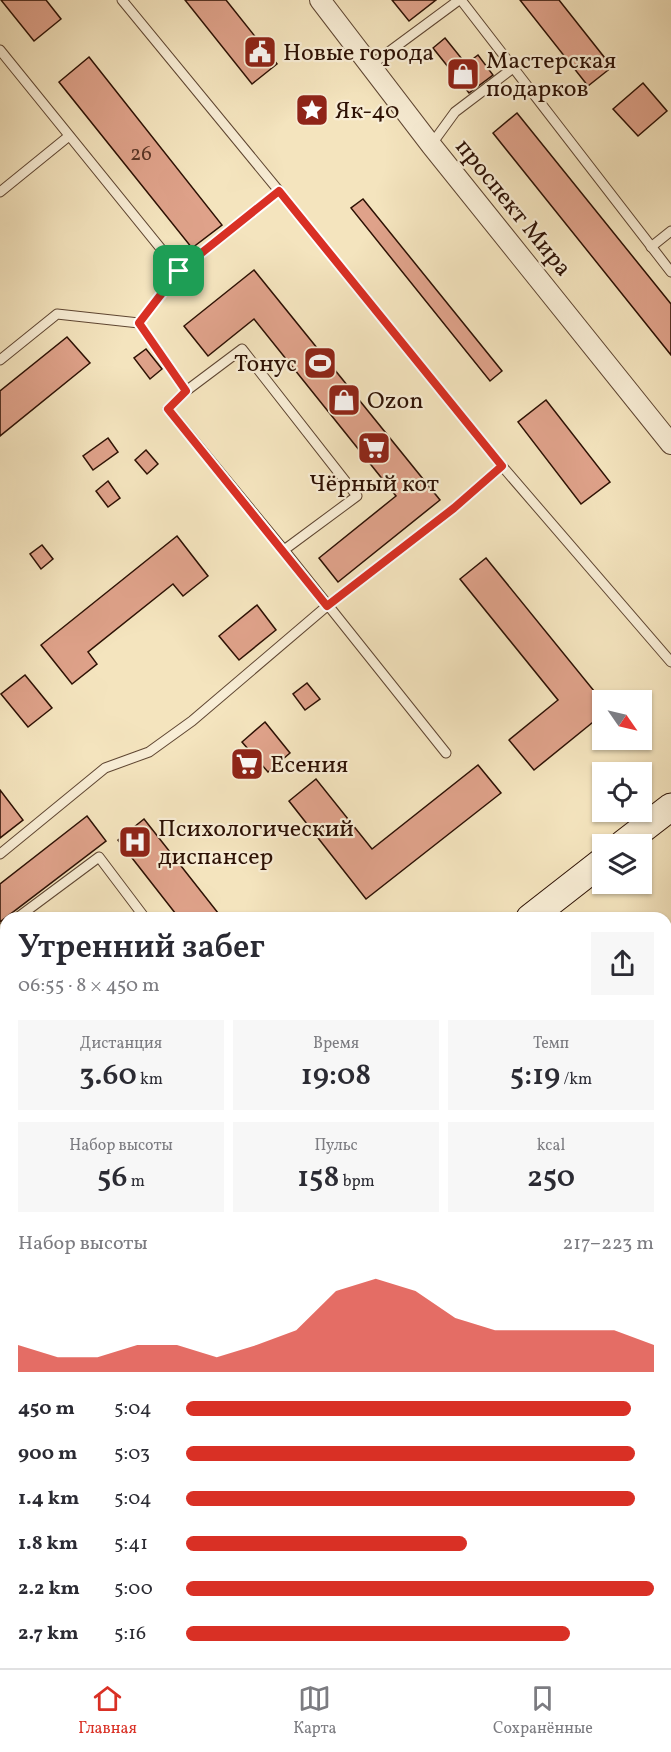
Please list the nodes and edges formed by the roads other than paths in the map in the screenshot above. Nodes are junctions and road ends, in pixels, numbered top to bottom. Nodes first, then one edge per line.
1 (122, 0) edge
2 (320, 0) edge
3 (460, 0) edge
4 (0, 50) edge
5 (371, 65) junction
6 (513, 68) junction
7 (69, 136) junction
8 (431, 145) junction
9 (279, 191) junction
10 (0, 192) edge
11 (671, 231) edge
12 (651, 247) junction
13 (179, 271) junction
14 (671, 272) edge
15 (139, 323) junction
16 (0, 360) edge
17 (186, 391) junction
18 (669, 438) edge
19 (502, 466) junction
20 (284, 550) junction
21 (327, 606) junction
22 (671, 662) edge
23 (446, 753) dead end
24 (671, 807) edge
25 (636, 834) edge
26 (0, 854) edge
27 (592, 870) edge
28 (25, 912) edge
29 (140, 912) edge
30 (538, 912) edge

1 - 9 lane
2 - 5 street, проспект Мира
3 - 5 lane
3 - 6 lane
4 - 7 lane
5 - 8 street, проспект Мира
6 - 8 lane
6 - 12 lane
7 - 10 lane
7 - 13 lane
8 - 18 street, проспект Мира
9 - 13 lane
9 - 19 lane
11 - 12 lane
12 - 14 lane
13 - 15 lane
15 - 16 lane
15 - 17 lane
17 - 20 lane
17 - 20 lane
19 - 21 lane
19 - 22 lane
20 - 21 lane
21 - 23 lane
21 - 26 lane
24 - 25 street
27 - 30 street
28 - 29 lane

